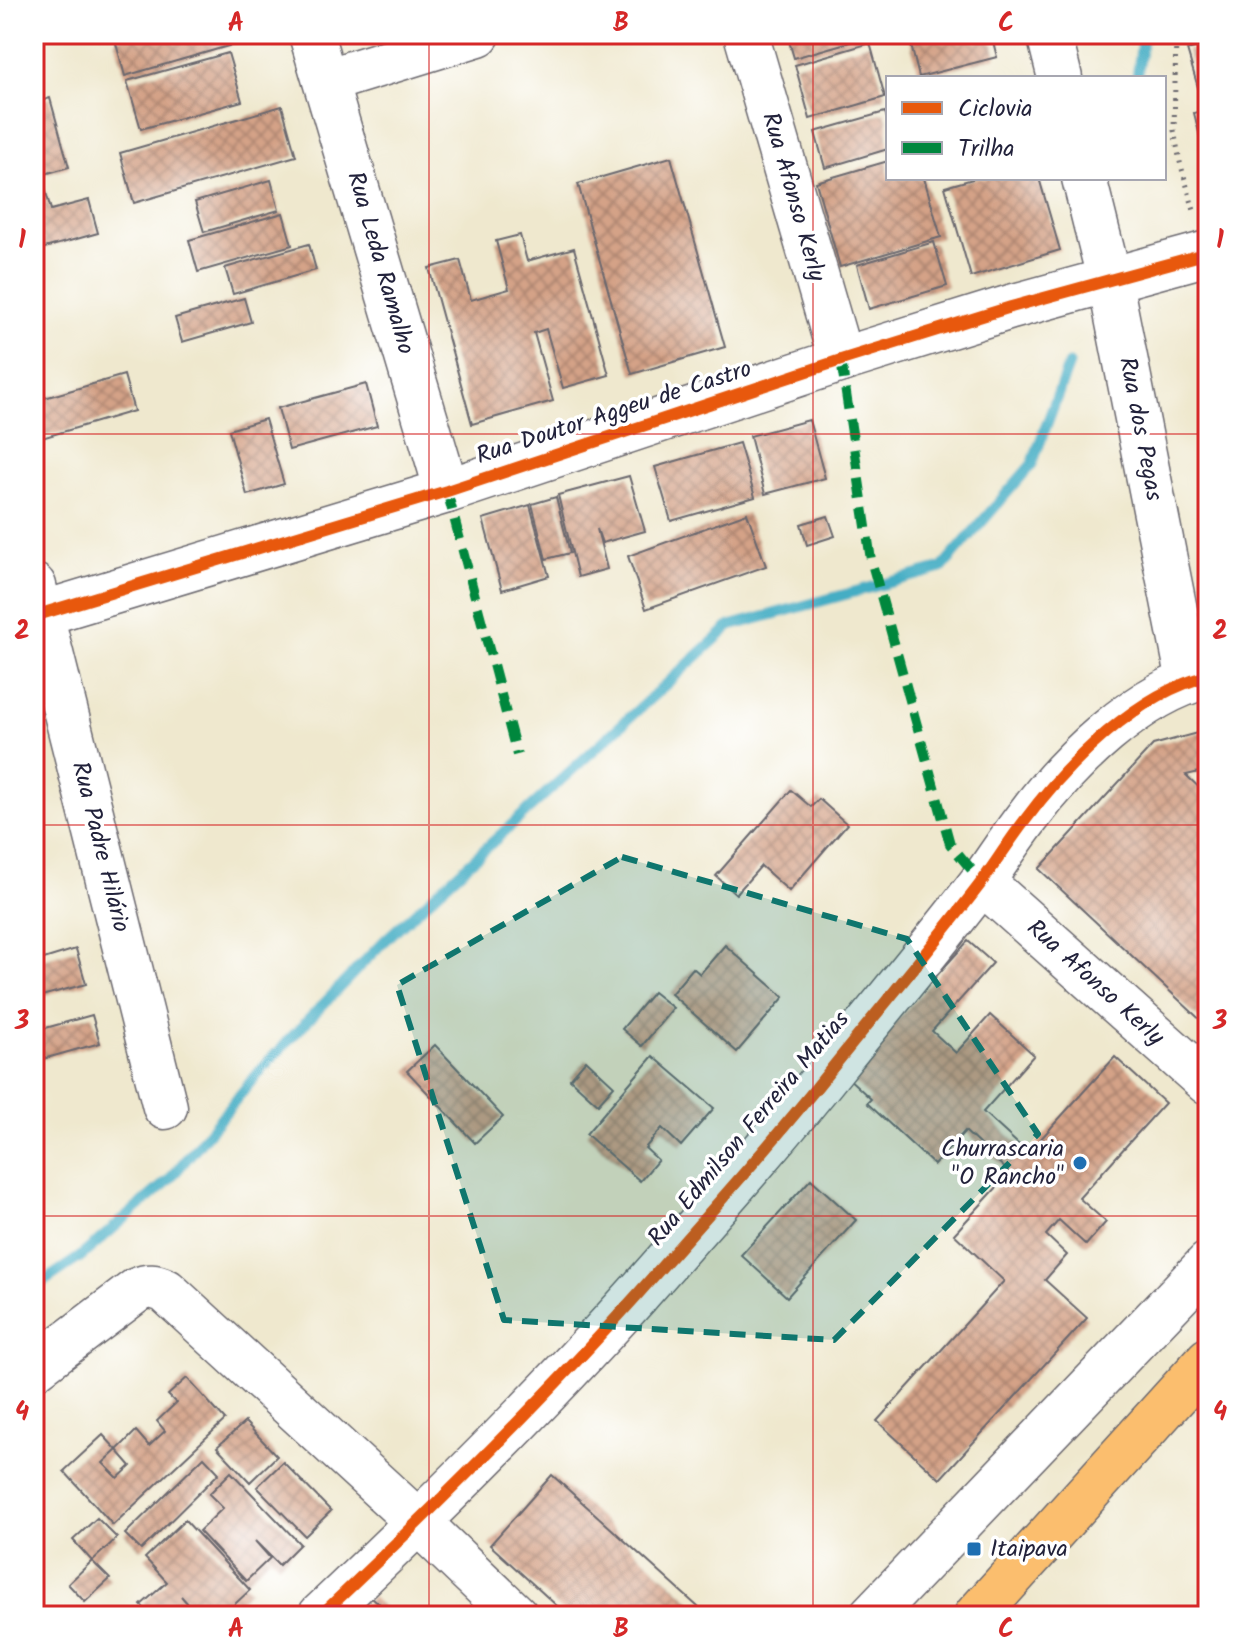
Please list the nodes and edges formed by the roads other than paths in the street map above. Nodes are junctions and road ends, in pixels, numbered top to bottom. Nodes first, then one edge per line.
1 (311, 34) edge
2 (478, 34) edge
3 (746, 34) edge
4 (1049, 34) edge
5 (1060, 76) edge
6 (326, 81) junction
7 (1084, 180) edge
8 (1207, 253) edge
9 (1110, 282) junction
10 (841, 360) junction
11 (447, 491) junction
12 (37, 605) edge
13 (1199, 679) edge
14 (982, 882) junction
15 (1208, 1083) edge
16 (165, 1107) dead end
17 (1208, 1264) edge
18 (1208, 1360) edge
19 (34, 1368) edge
20 (419, 1523) junction
21 (320, 1616) edge
22 (516, 1616) edge
23 (871, 1616) edge
24 (976, 1616) edge

1 - 6 street, Rua Leda Ramalho
2 - 6 street
3 - 10 street, Rua Afonso Kerly
4 - 5 street
6 - 11 street, Rua Leda Ramalho
7 - 9 street, Rua dos Pegas
8 - 9 street, Rua Doutor Aggeu de Castro
9 - 10 street, Rua Doutor Aggeu de Castro
9 - 13 street, Rua dos Pegas
10 - 11 street, Rua Doutor Aggeu de Castro
11 - 12 street, Rua Doutor Aggeu de Castro
12 - 16 street, Rua Padre Hilário
13 - 14 street, Rua Edmilson Ferreira Matias
14 - 15 street, Rua Afonso Kerly
14 - 20 street, Rua Edmilson Ferreira Matias
17 - 23 street
18 - 24 main road
19 - 20 street
20 - 21 street, Rua Edmilson Ferreira Matias
20 - 22 street

